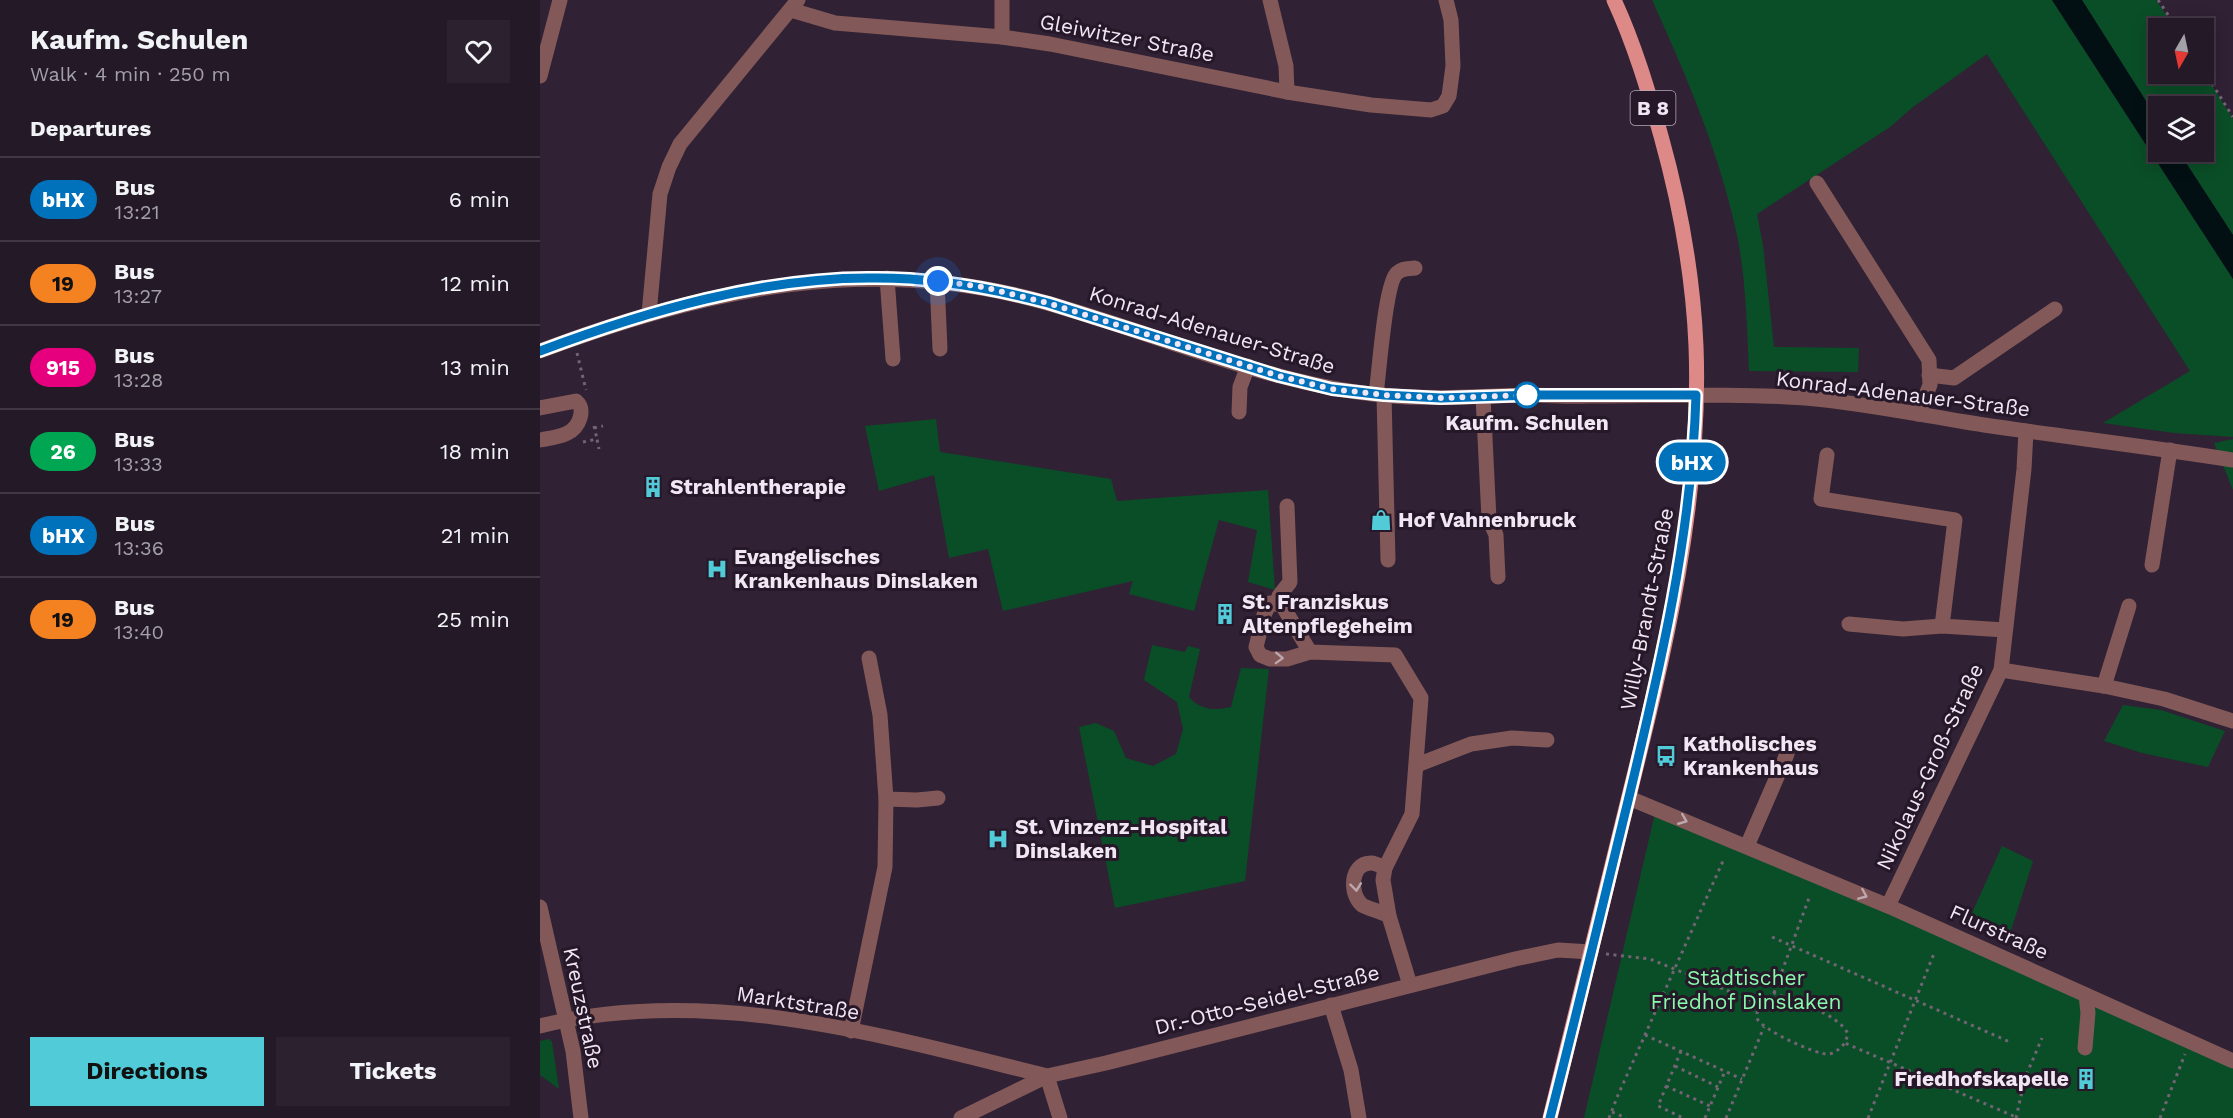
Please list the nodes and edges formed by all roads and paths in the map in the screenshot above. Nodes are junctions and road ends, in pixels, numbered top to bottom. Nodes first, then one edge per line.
1 (560, 0) edge
2 (1002, 0) edge
3 (1270, 0) edge
4 (1446, 0) edge
5 (1614, 0) edge
6 (2158, 0) edge
7 (794, 5) edge
8 (2170, 18) edge
9 (1002, 37) junction
10 (540, 76) edge
11 (2212, 84) edge
12 (1287, 92) junction
13 (2233, 117) edge
14 (1817, 183) dead end
15 (1415, 268) dead end
16 (886, 278) junction
17 (938, 281) junction
18 (2055, 309) dead end
19 (649, 314) junction
20 (940, 349) dead end
21 (540, 351) edge
22 (893, 359) dead end
23 (1248, 366) junction
24 (1929, 375) junction
25 (1381, 395) junction
26 (1696, 395) junction
27 (1483, 397) junction
28 (540, 408) edge
29 (1239, 412) dead end
30 (1918, 414) junction
31 (603, 426) dead end
32 (594, 428) dead end
33 (2026, 430) junction
34 (540, 440) edge
35 (2170, 450) junction
36 (1827, 455) dead end
37 (2233, 460) edge
38 (1287, 506) dead end
39 (1388, 560) dead end
40 (2152, 565) dead end
41 (1498, 577) dead end
42 (1278, 604) junction
43 (2129, 606) dead end
44 (1849, 624) dead end
45 (1942, 626) junction
46 (2005, 630) junction
47 (1310, 652) junction
48 (869, 658) dead end
49 (2001, 670) junction
50 (2104, 686) junction
51 (2233, 721) edge
52 (1547, 740) dead end
53 (1787, 754) dead end
54 (1417, 765) junction
55 (938, 798) dead end
56 (1629, 798) junction
57 (886, 799) junction
58 (1747, 846) junction
59 (1723, 861) dead end
60 (1385, 868) junction
61 (1809, 898) dead end
62 (540, 906) edge
63 (1888, 906) junction
64 (1389, 916) junction
65 (1772, 937) dead end
66 (1791, 946) junction
67 (1935, 951) dead end
68 (1591, 952) junction
69 (1675, 969) junction
70 (1410, 985) junction
71 (1774, 993) junction
72 (2086, 995) junction
73 (1915, 1001) junction
74 (1760, 1004) junction
75 (1331, 1005) junction
76 (567, 1019) junction
77 (540, 1026) edge
78 (1764, 1028) junction
79 (851, 1031) junction
80 (1645, 1035) junction
81 (2042, 1038) dead end
82 (2190, 1041) junction
83 (1845, 1043) junction
84 (2012, 1043) dead end
85 (2085, 1047) dead end
86 (1681, 1051) junction
87 (2233, 1061) edge
88 (1890, 1064) junction
89 (1675, 1066) junction
90 (1725, 1071) junction
91 (1047, 1076) junction
92 (1742, 1079) junction
93 (1666, 1086) junction
94 (1718, 1087) junction
95 (1710, 1106) junction
96 (1612, 1112) junction
97 (581, 1118) edge
98 (961, 1118) edge
99 (1060, 1118) edge
100 (1359, 1118) edge
101 (1550, 1118) edge
102 (1609, 1118) edge
103 (1626, 1118) edge
104 (1683, 1118) edge
105 (1705, 1118) edge
106 (1726, 1118) edge
107 (1868, 1118) edge
108 (2017, 1118) edge
109 (2160, 1118) edge

1 - 10 street
2 - 9 street
3 - 12 street
4 - 12 street, Gleiwitzer Straße
5 - 26 main road, Willy-Brandt-Straße / B 8
6 - 8 path
7 - 9 street, Gleiwitzer Straße
7 - 19 street
9 - 12 street, Gleiwitzer Straße
11 - 13 path
14 - 24 street
15 - 25 street
16 - 17 street, Konrad-Adenauer-Straße
16 - 19 street, Konrad-Adenauer-Straße
16 - 22 street
17 - 20 street
17 - 23 street, Konrad-Adenauer-Straße
18 - 24 street
19 - 21 street, Konrad-Adenauer-Straße
23 - 25 street, Konrad-Adenauer-Straße
23 - 29 street
24 - 30 street
25 - 27 street, Konrad-Adenauer-Straße
25 - 39 street
26 - 27 street, Konrad-Adenauer-Straße
26 - 30 street, Konrad-Adenauer-Straße
26 - 56 main road, Willy-Brandt-Straße / B 8
27 - 41 street
28 - 34 street
30 - 33 street, Konrad-Adenauer-Straße
31 - 32 path
33 - 35 street, Konrad-Adenauer-Straße
33 - 46 street, Nikolaus-Groß-Straße
35 - 37 street, Konrad-Adenauer-Straße
35 - 40 street
36 - 45 street
38 - 42 street
42 - 47 street
42 -> 47 street
43 - 50 street
44 - 45 street
45 - 46 street
46 - 49 street, Nikolaus-Groß-Straße
47 - 54 street
48 - 57 street
49 - 50 street
49 - 63 street, Nikolaus-Groß-Straße
50 - 51 street
52 - 54 street
53 - 58 street
54 - 60 street
55 - 57 street
56 -> 58 street, Flurstraße
56 - 68 main road, Willy-Brandt-Straße / B 8
57 - 79 street
58 -> 63 street, Flurstraße
59 - 69 path
60 - 64 street
60 -> 64 street
61 - 66 path
62 - 76 street, Kreuzstraße
63 - 72 street, Flurstraße
64 - 70 street
65 - 66 path
66 - 71 path
66 - 73 path
67 - 73 path
68 - 69 path
68 - 70 street, Dr.-Otto-Seidel-Straße
68 - 101 main road, Willy-Brandt-Straße / B 8
69 - 74 path
69 - 80 path
70 - 75 street, Dr.-Otto-Seidel-Straße
71 - 74 path
71 - 83 path
72 - 82 street, Flurstraße
72 - 85 street
73 - 84 path
73 - 88 path
74 - 78 path
75 - 91 street, Dr.-Otto-Seidel-Straße
75 - 100 street
76 - 77 street, Marktstraße
76 - 79 street, Marktstraße
76 - 97 street, Kreuzstraße
78 - 83 path
78 - 92 path
79 - 91 street, Marktstraße
80 - 86 path
80 - 96 path
81 - 108 path
82 - 87 street, Flurstraße
82 - 109 path
83 - 88 path
86 - 89 path
86 - 90 path
88 - 107 path
88 - 108 path
89 - 93 path
89 - 94 path
90 - 92 path
90 - 94 path
91 - 98 street, Dr.-Otto-Seidel-Straße
91 - 99 street
92 - 106 path
93 - 95 path
93 - 104 path
94 - 95 path
95 - 105 path
96 - 102 path
96 - 103 path

